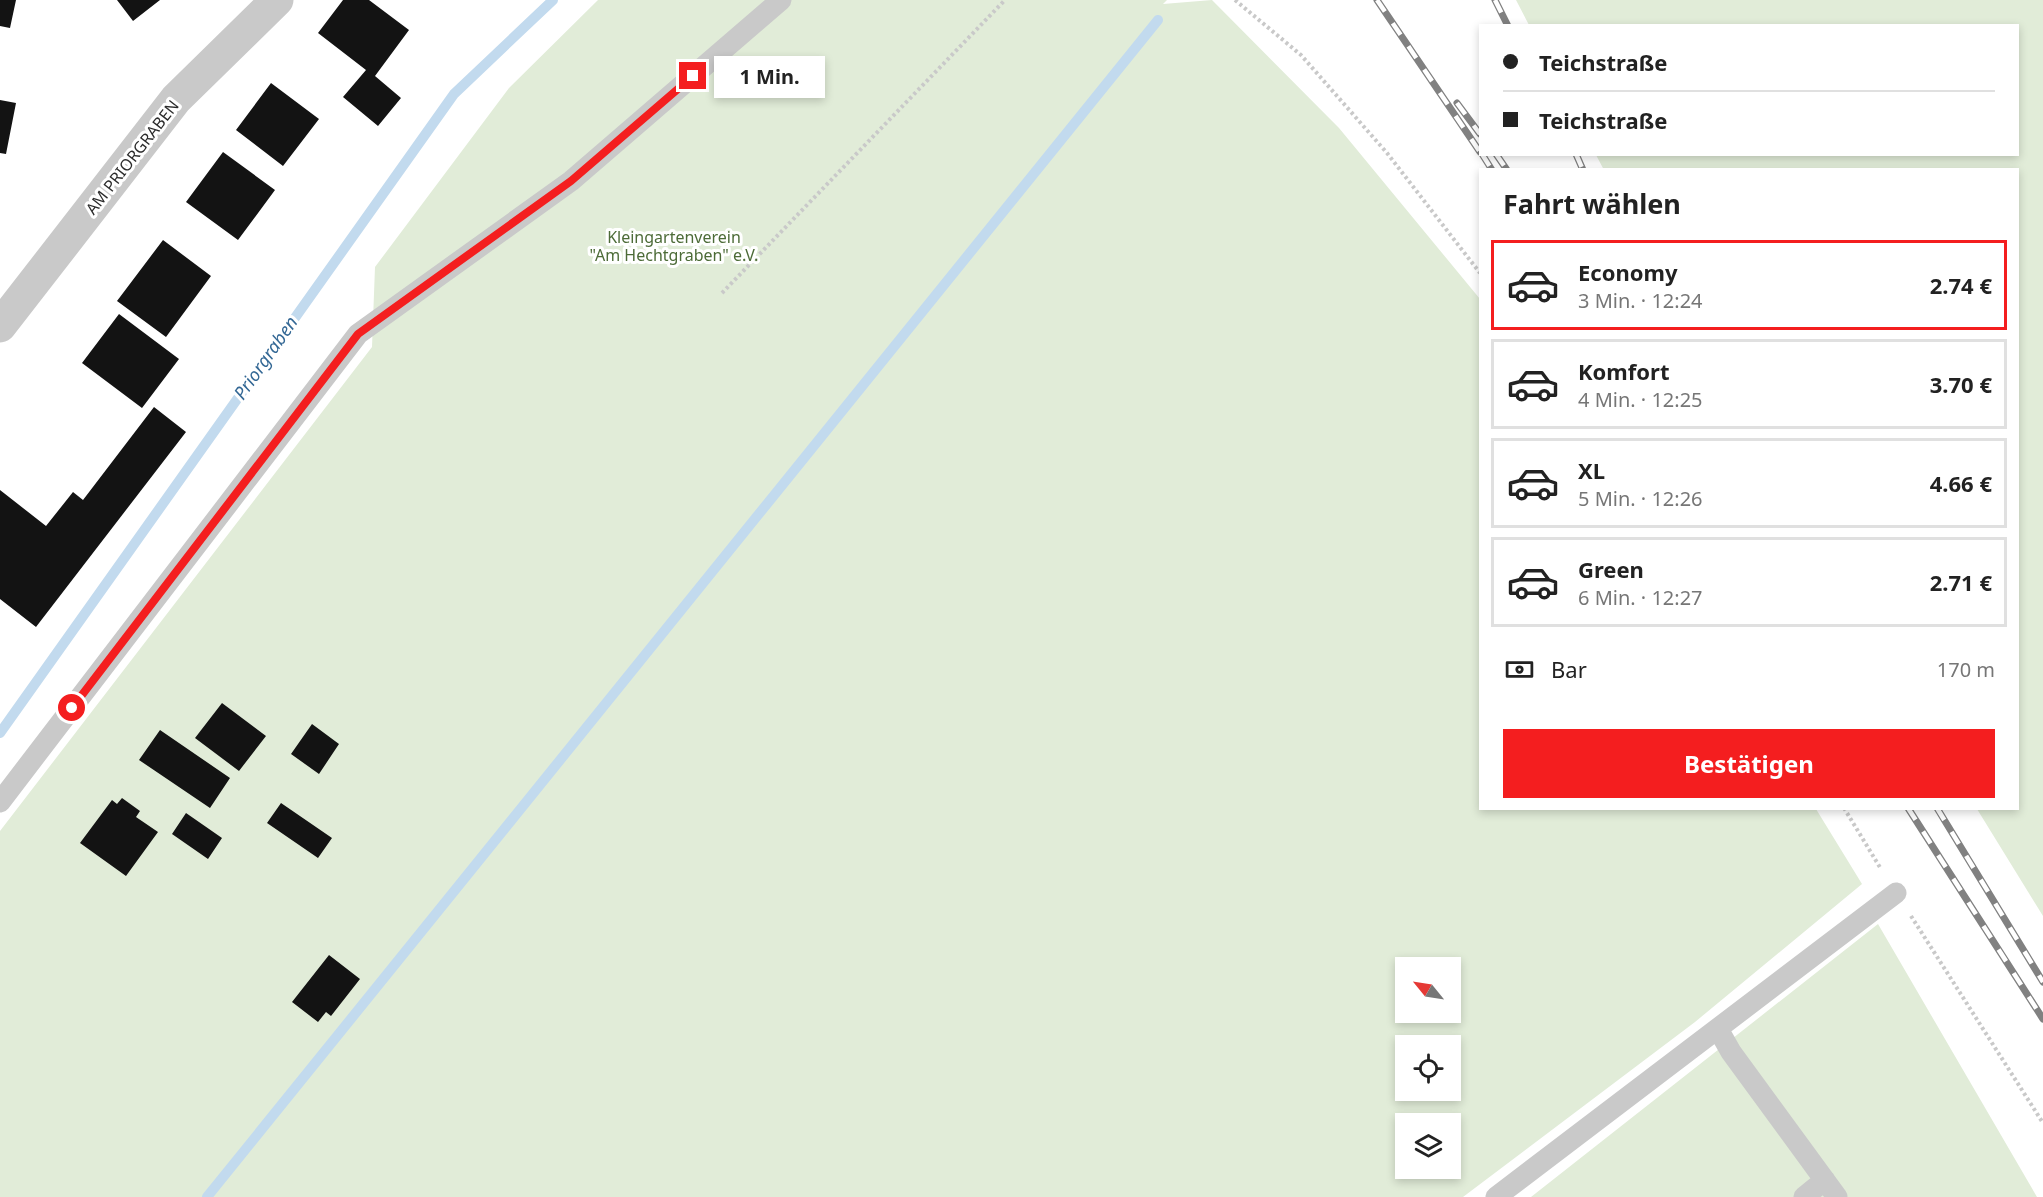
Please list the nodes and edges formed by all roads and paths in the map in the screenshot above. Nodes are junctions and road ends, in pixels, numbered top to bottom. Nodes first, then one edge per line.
1 (277, 0) edge
2 (781, 0) edge
3 (1005, 0) edge
4 (1235, 0) edge
5 (1479, 272) edge
6 (722, 293) dead end
7 (0, 326) edge
8 (0, 802) edge
9 (1845, 810) edge
10 (1896, 893) junction
11 (1718, 1029) junction
12 (2043, 1123) edge
13 (1831, 1189) edge
14 (1496, 1197) edge
15 (1804, 1197) edge

1 - 7 street, AM PRIORGRABEN
2 - 8 lane
3 - 6 path
4 - 5 path
9 - 10 path
10 - 11 lane
10 - 12 path
11 - 13 lane
11 - 14 lane
13 - 15 lane

